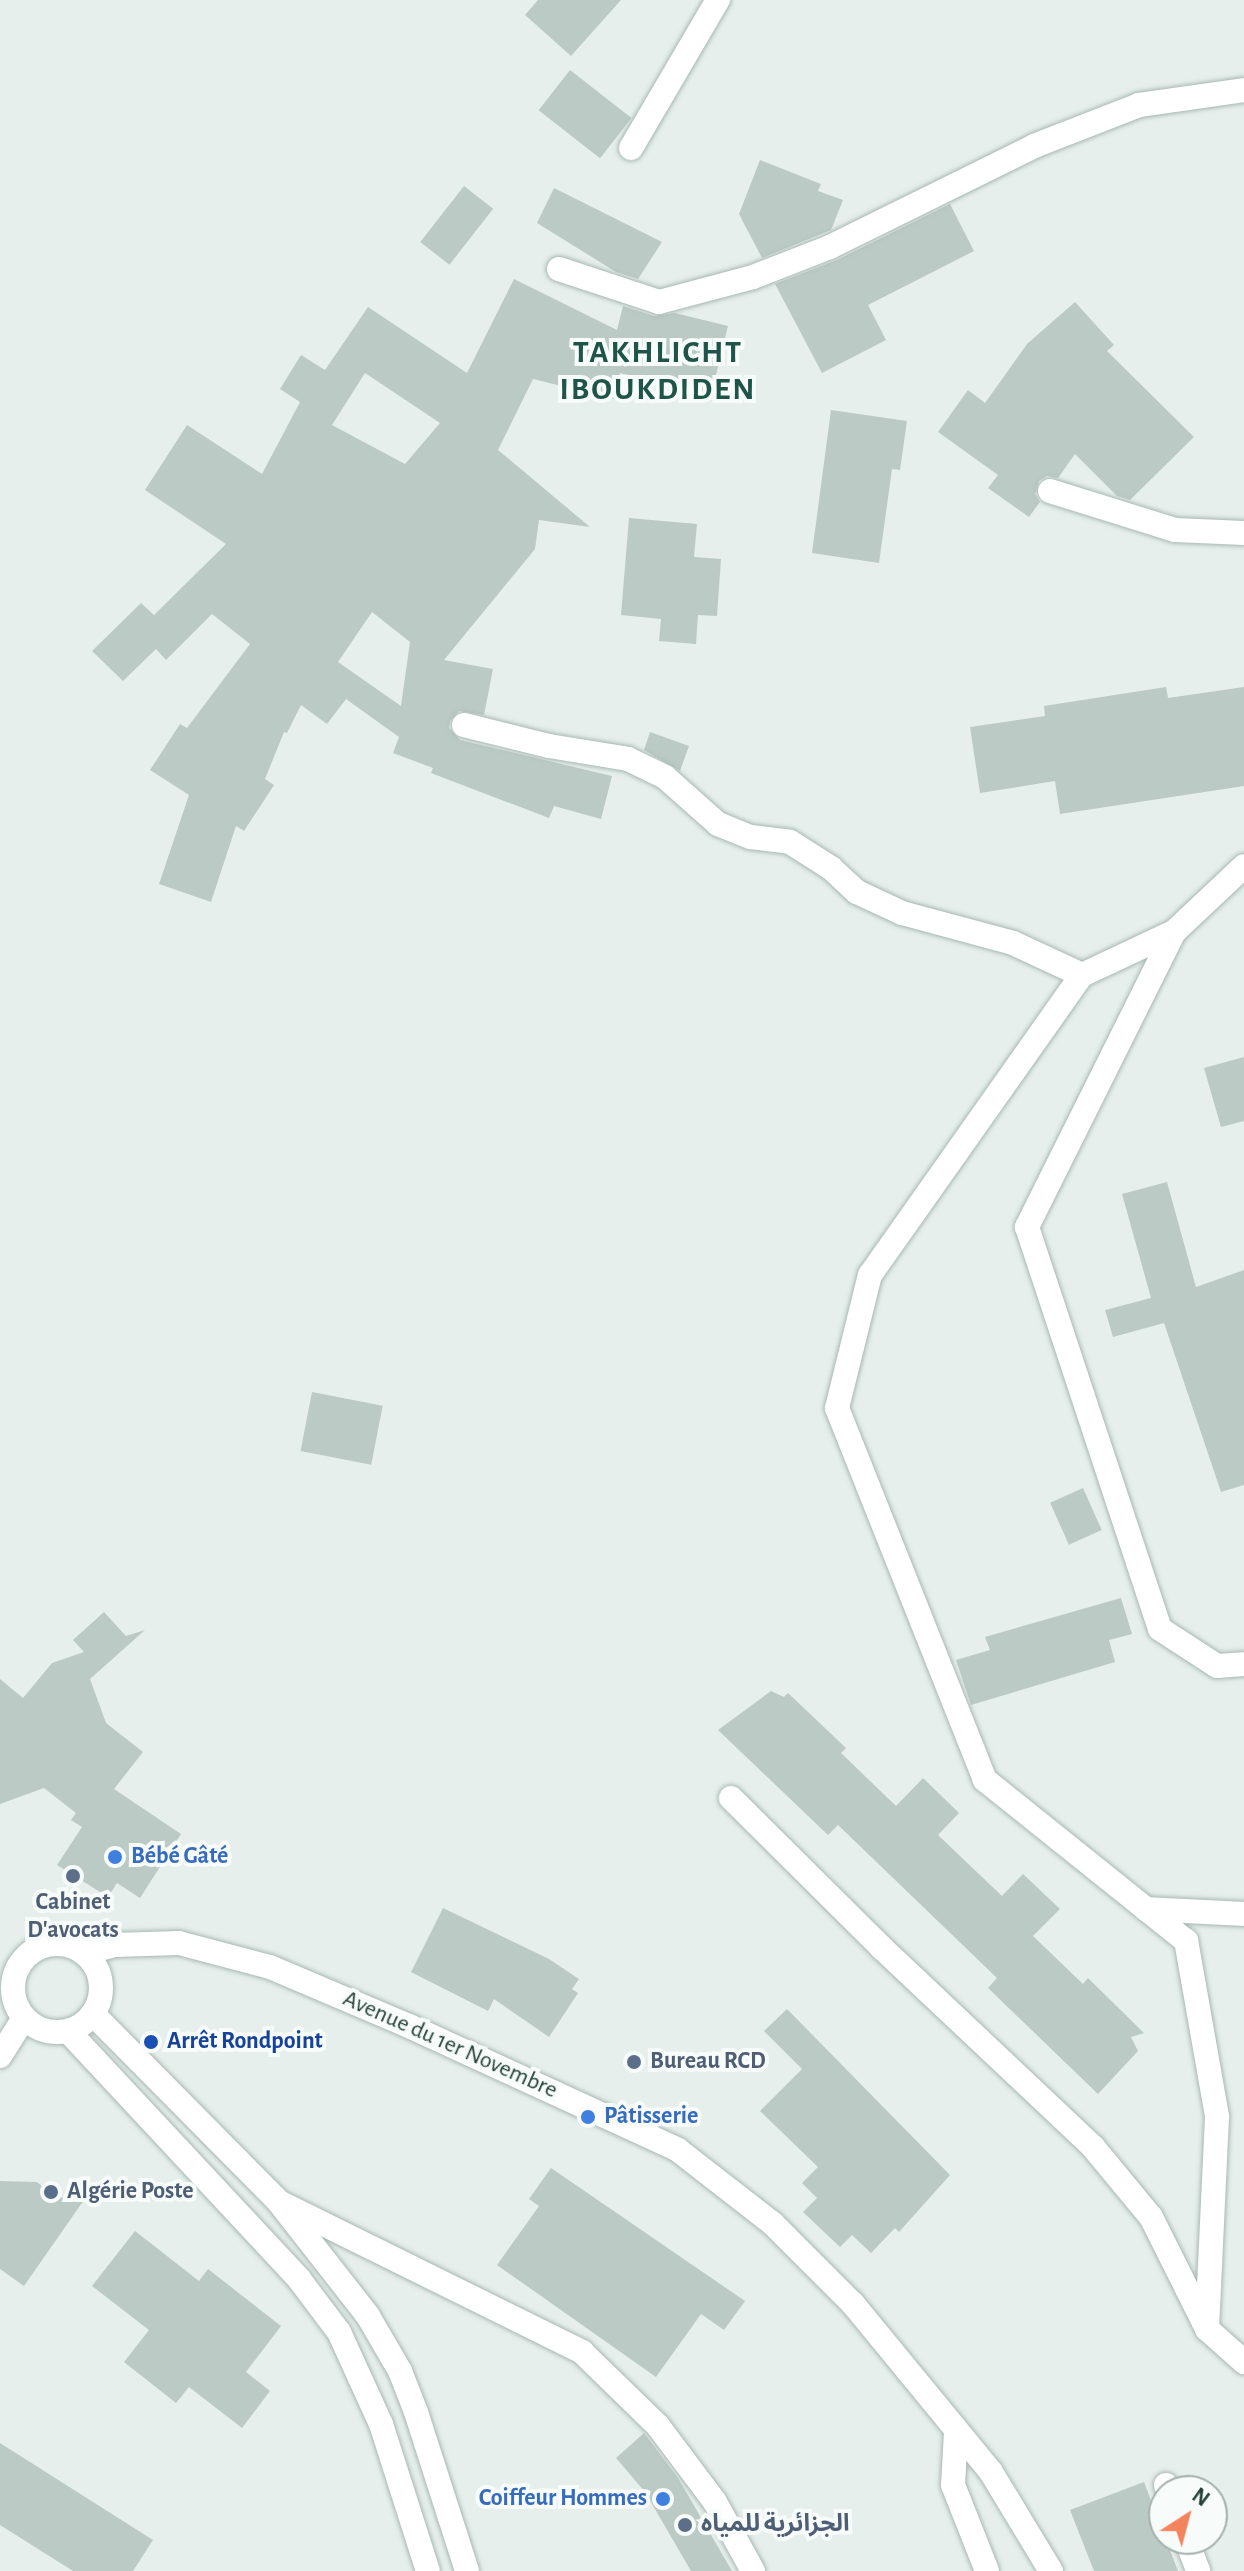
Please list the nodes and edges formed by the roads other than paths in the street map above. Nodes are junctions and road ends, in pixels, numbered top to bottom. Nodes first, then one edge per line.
1 (718, 0) edge
2 (1244, 90) edge
3 (631, 148) dead end
4 (559, 269) dead end
5 (1050, 491) dead end
6 (1244, 533) edge
7 (464, 725) dead end
8 (1244, 866) edge
9 (1174, 932) junction
10 (1082, 975) junction
11 (1244, 1664) edge
12 (731, 1798) dead end
13 (1146, 1909) junction
14 (1244, 1914) edge
15 (85, 1953) junction
16 (93, 2014) junction
17 (24, 2018) junction
18 (68, 2031) junction
19 (0, 2056) edge
20 (279, 2202) junction
21 (1207, 2329) junction
22 (1244, 2362) edge
23 (956, 2432) junction
24 (428, 2571) edge
25 (467, 2571) edge
26 (753, 2571) edge
27 (987, 2571) edge
28 (1051, 2571) edge

1 - 3 street
2 - 4 street
5 - 6 street
7 - 10 street
8 - 9 street
9 - 10 street
9 - 11 street
10 - 13 street
12 - 21 street
13 - 14 street
13 - 21 street
15 - 16 street
15 - 17 street
15 - 23 street, Avenue du 1er Novembre
16 - 18 street
16 - 20 street
17 - 18 street
17 - 19 street
18 - 24 street
20 - 25 street
20 - 26 street
21 - 22 street
23 - 27 street
23 - 28 street, Avenue du 1er Novembre

